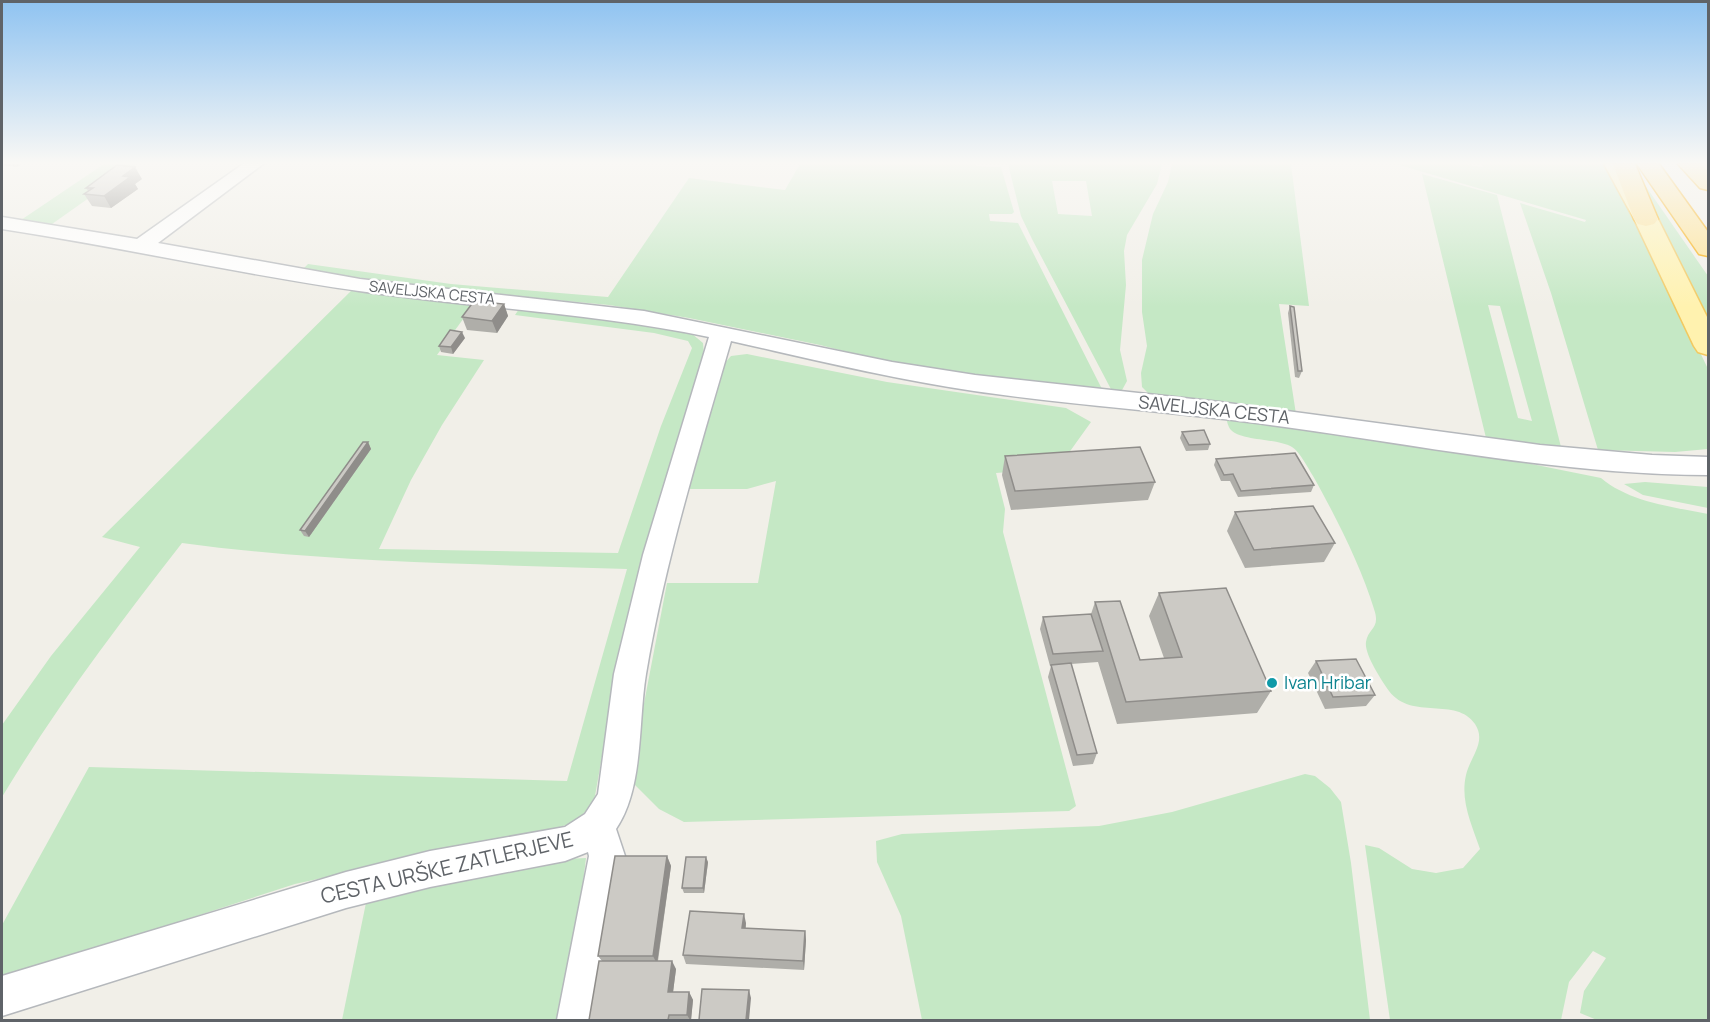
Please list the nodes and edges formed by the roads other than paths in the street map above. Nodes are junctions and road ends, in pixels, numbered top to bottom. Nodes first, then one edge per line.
1 (188, 212) edge
2 (1642, 212) edge
3 (1643, 212) edge
4 (1682, 212) edge
5 (1646, 219) junction
6 (2, 223) edge
7 (142, 245) junction
8 (1708, 249) edge
9 (722, 332) junction
10 (1708, 346) edge
11 (1708, 466) edge
12 (597, 825) junction
13 (2, 996) edge
14 (577, 1020) edge

1 - 7 street
2 - 5 main road
3 - 5 highway
4 - 8 highway
5 - 10 main road
6 - 7 street, SAVELJSKA CESTA
7 - 9 street, SAVELJSKA CESTA
9 - 11 street, SAVELJSKA CESTA
9 - 12 street
12 - 13 street, CESTA URŠKE ZATLERJEVE
12 - 14 street, CESTA URŠKE ZATLERJEVE

